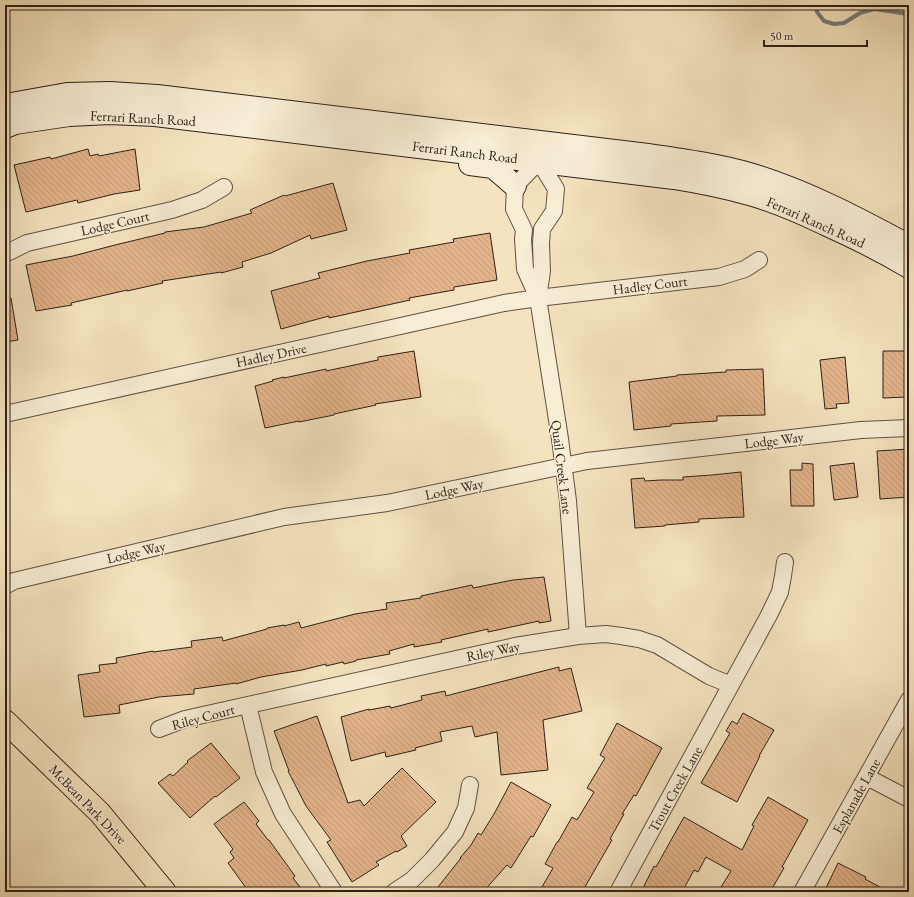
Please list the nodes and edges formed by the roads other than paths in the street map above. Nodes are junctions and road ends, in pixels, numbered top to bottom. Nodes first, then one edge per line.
1 (5, 106) edge
2 (5, 127) edge
3 (330, 136) junction
4 (540, 151) junction
5 (515, 186) junction
6 (224, 187) dead end
7 (524, 230) junction
8 (542, 230) junction
9 (909, 246) edge
10 (5, 254) edge
11 (759, 260) dead end
12 (909, 267) edge
13 (538, 298) junction
14 (5, 414) edge
15 (909, 428) edge
16 (563, 466) junction
17 (785, 562) dead end
18 (5, 586) edge
19 (578, 636) junction
20 (731, 685) junction
21 (909, 700) edge
22 (248, 705) junction
23 (5, 721) edge
24 (159, 729) dead end
25 (867, 777) junction
26 (470, 785) dead end
27 (909, 799) edge
28 (165, 892) edge
29 (334, 892) edge
30 (394, 892) edge
31 (618, 892) edge
32 (802, 892) edge

1 - 4 main road, Ferrari Ranch Road
2 - 3 main road, Ferrari Ranch Road
3 - 4 main road, Ferrari Ranch Road
3 - 5 main road
4 - 5 street
4 - 8 street
4 - 9 main road, Ferrari Ranch Road
4 - 12 main road, Ferrari Ranch Road
5 - 7 street
6 - 10 street, Lodge Court
7 - 8 street
7 - 13 street
8 - 13 street
11 - 13 street, Hadley Court
13 - 14 street, Hadley Drive
13 - 16 street, Quail Creek Lane
15 - 16 street, Lodge Way
16 - 18 street, Lodge Way
16 - 19 street, Quail Creek Lane
17 - 20 street, Trout Creek Lane
19 - 20 street, Riley Way
19 - 22 street, Riley Way
20 - 31 street, Trout Creek Lane
21 - 25 street, Esplanade Lane
22 - 24 street, Riley Court
22 - 29 street
23 - 28 main road, McBean Park Drive
25 - 27 street
25 - 32 street, Esplanade Lane
26 - 30 street

